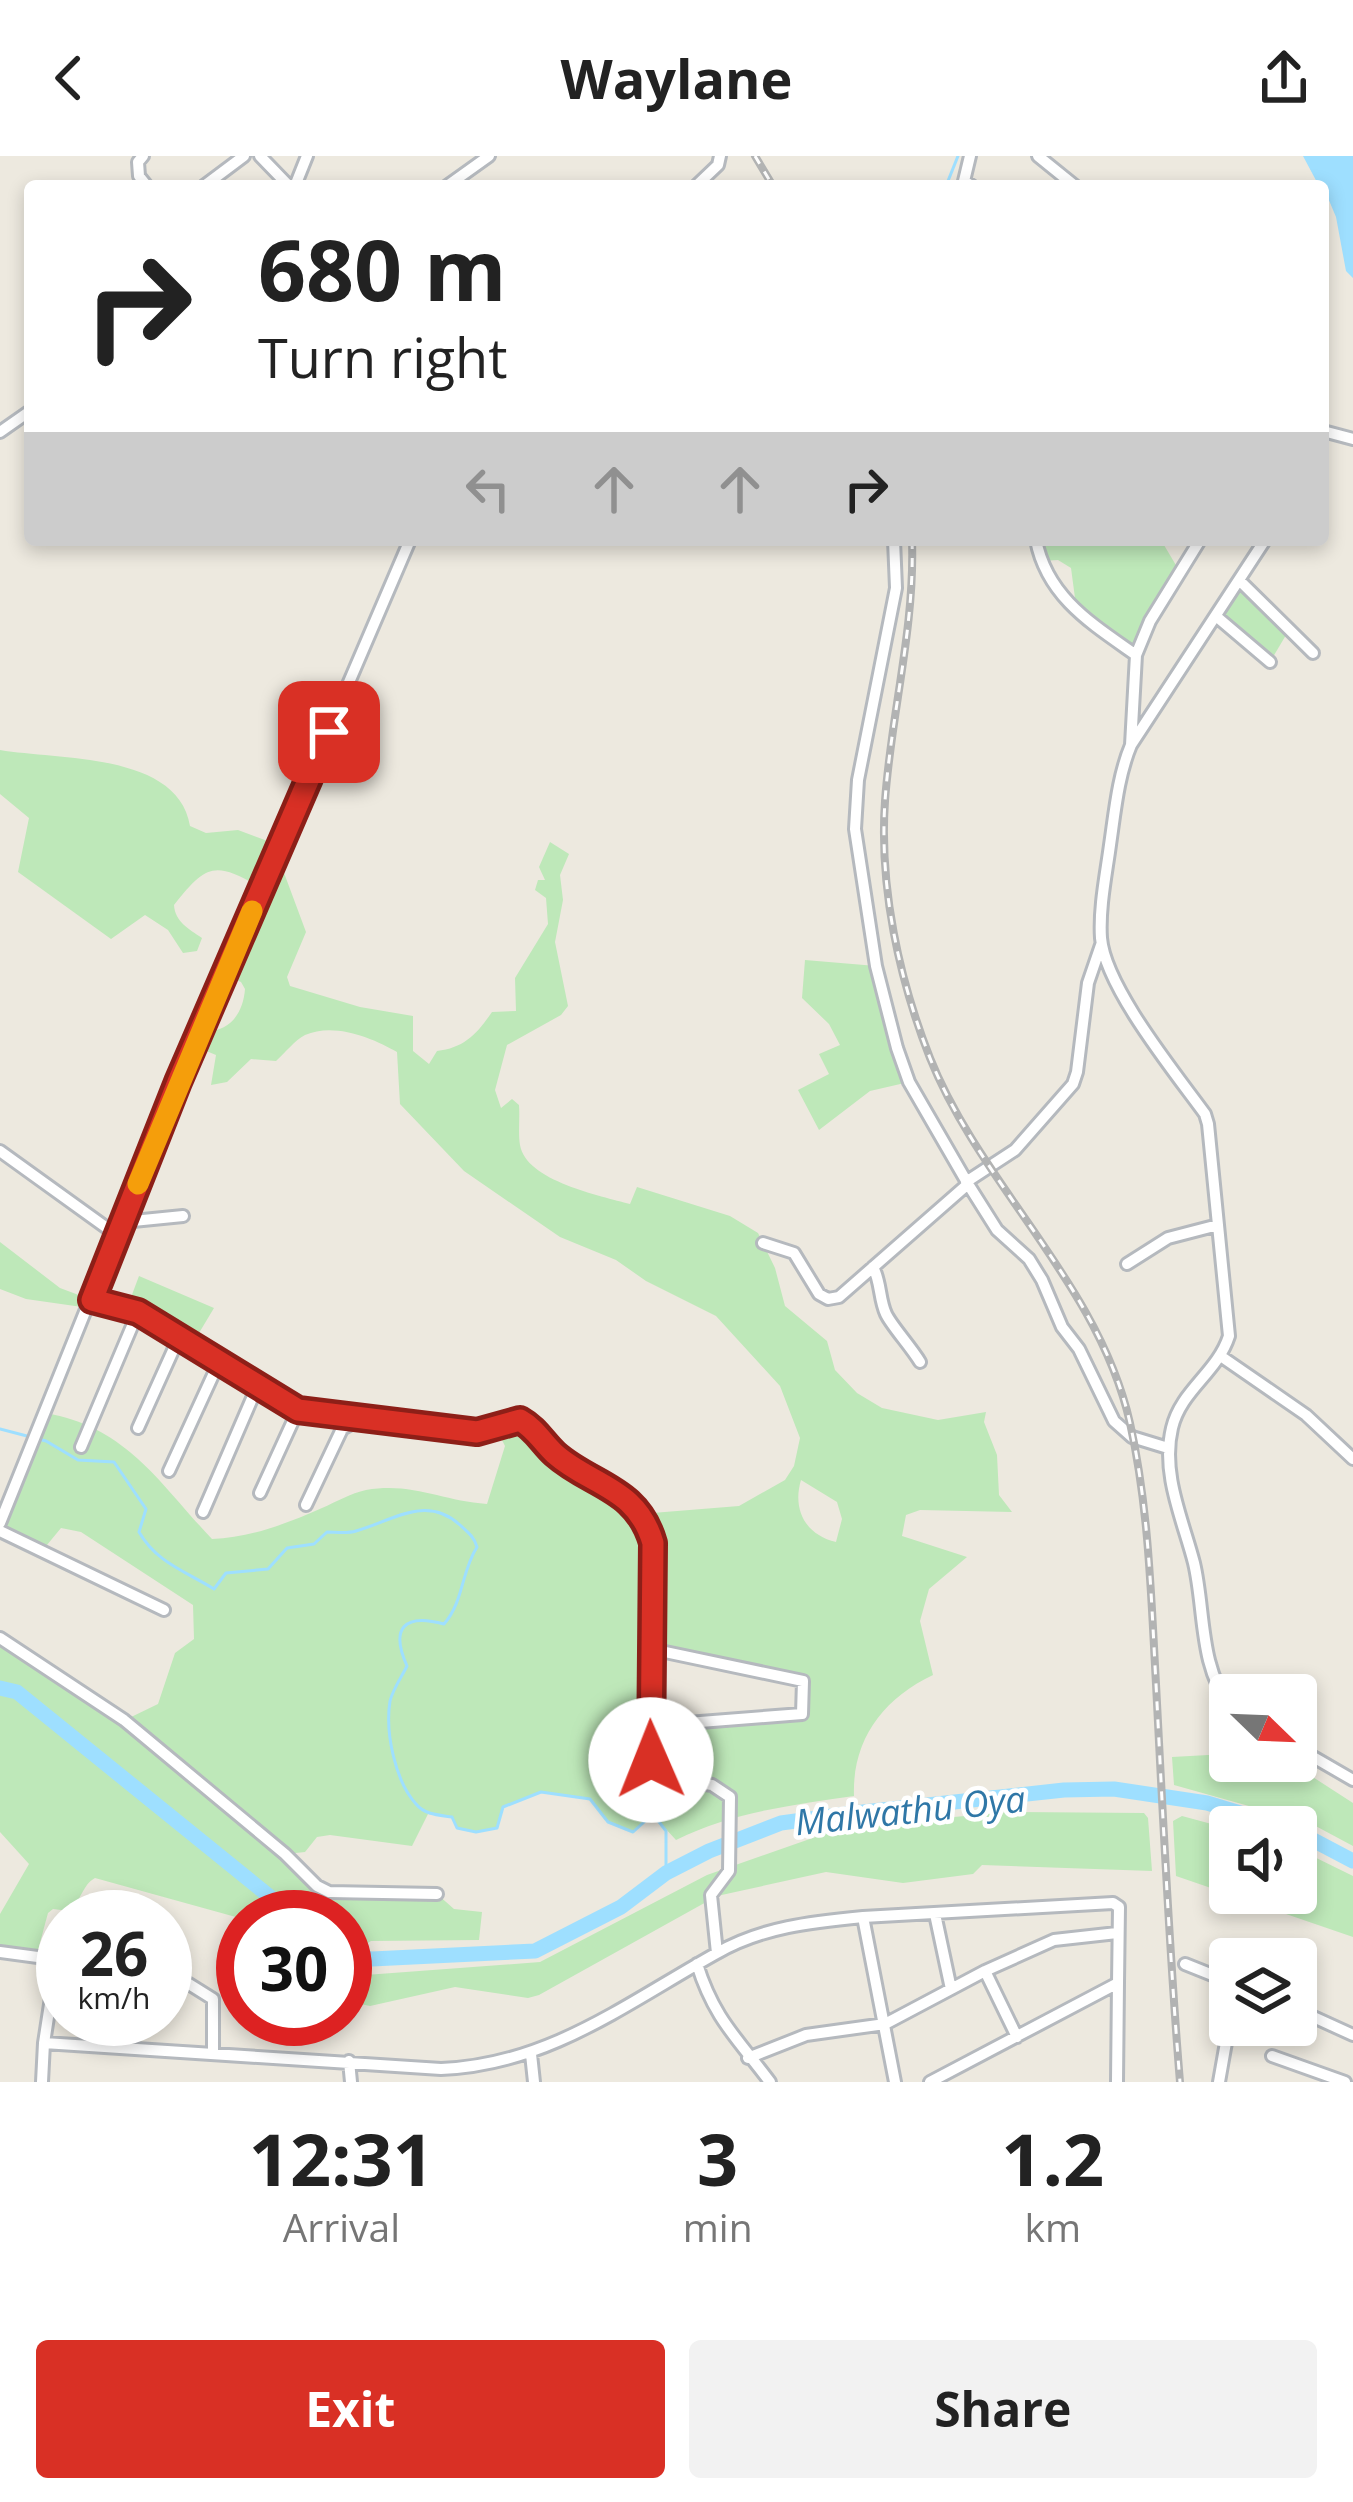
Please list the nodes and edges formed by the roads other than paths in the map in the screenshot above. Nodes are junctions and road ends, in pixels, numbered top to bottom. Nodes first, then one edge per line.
1 (244, 156) edge
2 (260, 156) edge
3 (489, 156) edge
4 (720, 156) edge
5 (1038, 156) edge
6 (211, 180) edge
7 (286, 180) edge
8 (455, 180) edge
9 (702, 180) edge
10 (1068, 180) edge
11 (407, 546) edge
12 (894, 546) edge
13 (1038, 546) edge
14 (1196, 546) edge
15 (1261, 546) edge
16 (1240, 581) junction
17 (1217, 617) junction
18 (1313, 653) dead end
19 (1136, 655) junction
20 (1270, 662) dead end
21 (1130, 741) junction
22 (1102, 942) junction
23 (0, 1151) edge
24 (967, 1183) junction
25 (183, 1216) dead end
26 (123, 1222) junction
27 (1218, 1225) junction
28 (118, 1236) junction
29 (763, 1243) dead end
30 (1126, 1264) dead end
31 (873, 1267) junction
32 (92, 1300) junction
33 (138, 1312) junction
34 (180, 1335) junction
35 (1222, 1357) junction
36 (219, 1362) junction
37 (920, 1362) dead end
38 (257, 1387) junction
39 (298, 1410) junction
40 (358, 1420) junction
41 (138, 1428) dead end
42 (81, 1447) dead end
43 (1168, 1448) junction
44 (1353, 1459) edge
45 (169, 1472) dead end
46 (260, 1493) dead end
47 (306, 1505) dead end
48 (203, 1512) dead end
49 (0, 1527) edge
50 (164, 1610) dead end
51 (0, 1638) edge
52 (652, 1649) junction
53 (1213, 1674) edge
54 (649, 1726) junction
55 (1317, 1759) edge
56 (1353, 1780) edge
57 (437, 1894) dead end
58 (935, 1914) junction
59 (862, 1917) junction
60 (1118, 1933) junction
61 (0, 1952) edge
62 (717, 1953) junction
63 (36, 1957) edge
64 (697, 1964) junction
65 (1185, 1964) dead end
66 (985, 1971) junction
67 (1209, 1974) edge
68 (1118, 1982) junction
69 (192, 1985) edge
70 (951, 1989) junction
71 (1317, 2019) edge
72 (885, 2024) junction
73 (1353, 2036) edge
74 (1017, 2037) junction
75 (44, 2046) edge
76 (100, 2046) edge
77 (1225, 2046) edge
78 (213, 2052) junction
79 (531, 2054) junction
80 (1272, 2056) dead end
81 (748, 2058) junction
82 (350, 2061) junction
83 (441, 2076) edge
84 (42, 2082) edge
85 (351, 2082) edge
86 (534, 2082) edge
87 (770, 2082) edge
88 (895, 2082) edge
89 (930, 2082) edge
90 (1118, 2082) edge
91 (1219, 2082) edge
92 (1346, 2082) edge

1 - 6 street
2 - 7 street
3 - 8 street
4 - 9 street
5 - 10 street
11 - 26 street
12 - 24 street
13 - 19 street
14 - 19 street
15 - 16 street
16 - 17 street
16 - 18 street
17 - 20 street
17 - 21 street
19 - 21 street
21 - 22 street
22 - 24 street
22 - 27 street
23 - 28 street
24 - 31 street
24 - 43 street
25 - 26 street
26 - 28 street
27 - 30 street
27 - 35 street
28 - 32 street
29 - 31 street
31 - 37 street
32 - 33 street
32 - 49 street
33 - 34 street
33 - 42 street
34 - 36 street
34 - 41 street
35 - 43 street
35 - 44 street
36 - 38 street
36 - 45 street
38 - 39 street
38 - 48 street
39 - 40 street
39 - 46 street
40 - 47 street
40 - 52 street
43 - 53 street
49 - 50 street
51 - 57 street
52 - 54 street
52 - 54 street
54 - 62 street
55 - 56 street
58 - 59 street
58 - 60 street
58 - 70 street
59 - 62 street
59 - 72 street
60 - 66 street
60 - 68 street
61 - 63 street
62 - 64 street
64 - 79 street
64 - 81 street
65 - 67 street
66 - 70 street
66 - 74 street
68 - 74 street
68 - 90 street
69 - 78 street
70 - 72 street
71 - 73 street
72 - 81 street
72 - 88 street
74 - 89 street
75 - 84 street
76 - 78 street
77 - 91 street
78 - 82 street
79 - 83 street
79 - 86 street
80 - 92 street
81 - 87 street
82 - 83 street
82 - 85 street

